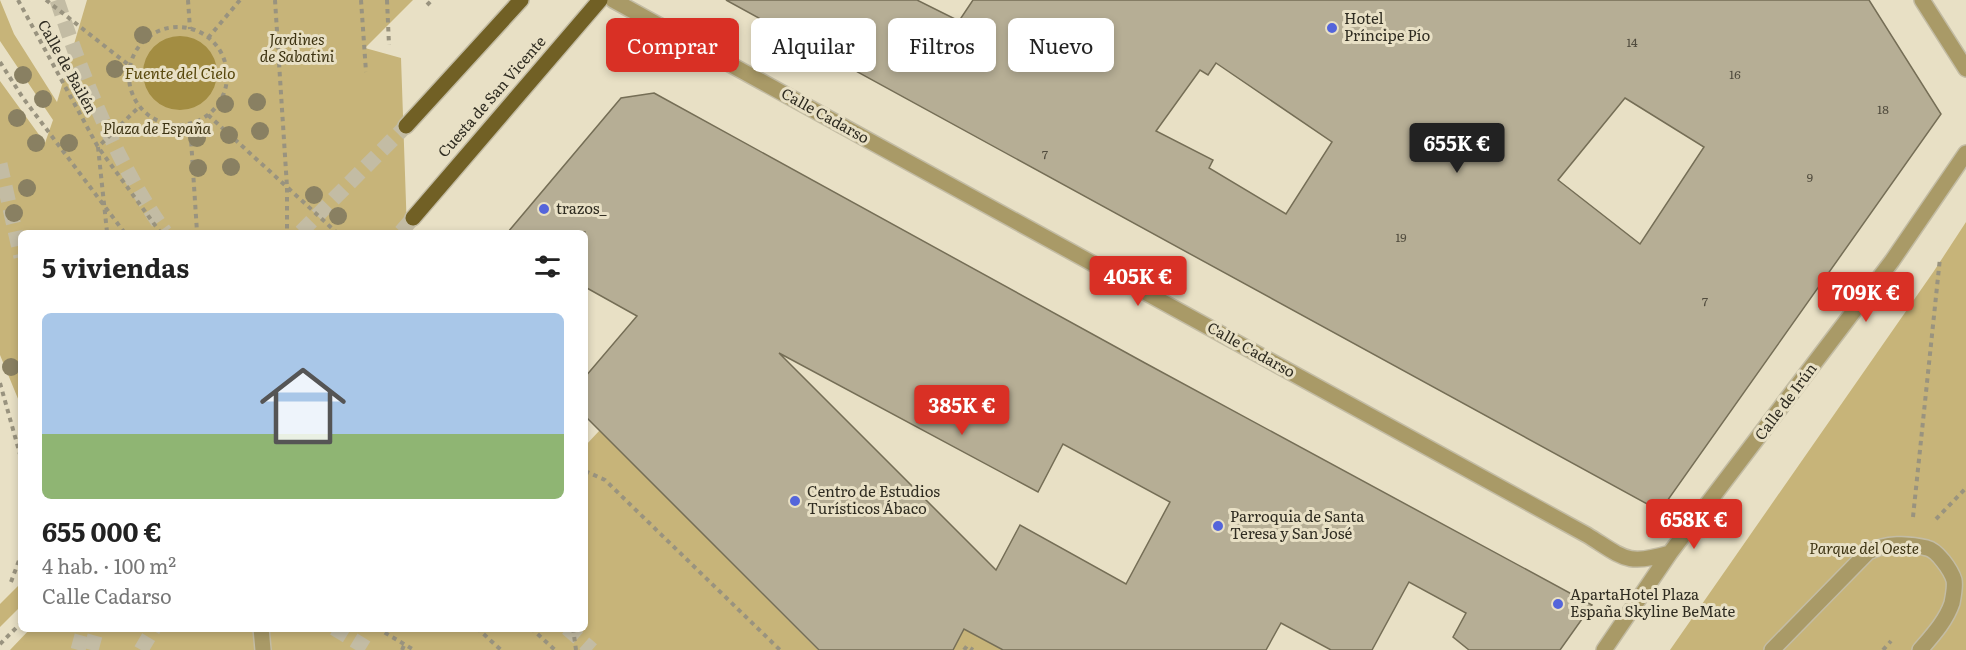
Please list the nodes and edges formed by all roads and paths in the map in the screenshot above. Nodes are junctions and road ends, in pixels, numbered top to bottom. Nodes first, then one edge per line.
1 (18, 0) edge
2 (46, 0) edge
3 (188, 0) edge
4 (240, 0) edge
5 (275, 0) edge
6 (361, 0) edge
7 (387, 0) edge
8 (432, 0) edge
9 (521, 0) edge
10 (600, 0) edge
11 (613, 0) edge
12 (1922, 0) edge
13 (427, 5) dead end
14 (190, 29) junction
15 (208, 38) junction
16 (389, 45) dead end
17 (0, 62) edge
18 (130, 67) junction
19 (1966, 69) edge
20 (366, 72) dead end
21 (140, 106) junction
22 (208, 115) junction
23 (190, 124) junction
24 (406, 126) tunnel mouth
25 (99, 147) junction
26 (1966, 153) edge
27 (287, 187) junction
28 (106, 210) junction
29 (412, 218) tunnel mouth
30 (107, 230) edge
31 (122, 230) edge
32 (159, 230) edge
33 (197, 230) edge
34 (287, 230) edge
35 (334, 230) edge
36 (1940, 258) dead end
37 (0, 383) edge
38 (18, 447) edge
39 (588, 472) edge
40 (1966, 488) edge
41 (1910, 546) junction
42 (1928, 548) junction
43 (1671, 553) junction
44 (18, 562) edge
45 (10, 582) dead end
46 (18, 626) edge
47 (261, 632) edge
48 (384, 632) edge
49 (481, 632) edge
50 (535, 632) edge
51 (574, 632) edge
52 (1897, 634) dead end
53 (405, 643) junction
54 (0, 644) edge
55 (549, 645) junction
56 (263, 650) edge
57 (402, 650) edge
58 (414, 650) edge
59 (501, 650) edge
60 (544, 650) edge
61 (555, 650) edge
62 (576, 650) edge
63 (780, 650) edge
64 (964, 650) edge
65 (973, 650) edge
66 (1604, 650) edge
67 (1772, 650) edge
68 (1883, 650) edge
69 (1920, 650) edge

1 - 25 path, Calle de Bailén
2 - 18 path
3 - 14 path
4 - 15 path
5 - 27 path
6 - 20 path
7 - 16 path
8 - 13 path
9 - 24 main road
10 - 29 main road, Cuesta de San Vicente
11 - 43 street, Calle Cadarso
12 - 19 street
14 - 15 path
14 - 18 path
15 - 22 path
17 - 28 path
18 - 21 path
21 - 23 path
21 - 25 path
22 - 23 path
22 - 27 path
23 - 33 path
25 - 28 path
25 - 32 path, Calle de Bailén
26 - 43 street, Calle de Irún
27 - 34 path
27 - 35 path
28 - 30 path
28 - 31 path
36 - 41 path
37 - 38 path
39 - 63 path
40 - 42 path
41 - 42 street
41 - 67 street
42 - 69 street
43 - 66 street, Calle de Irún
44 - 45 path
46 - 54 path
47 - 56 street
48 - 53 path
49 - 59 path
50 - 55 path
51 - 62 path
52 - 68 path
53 - 57 path
53 - 58 path
55 - 60 path
55 - 61 path
64 - 65 path

